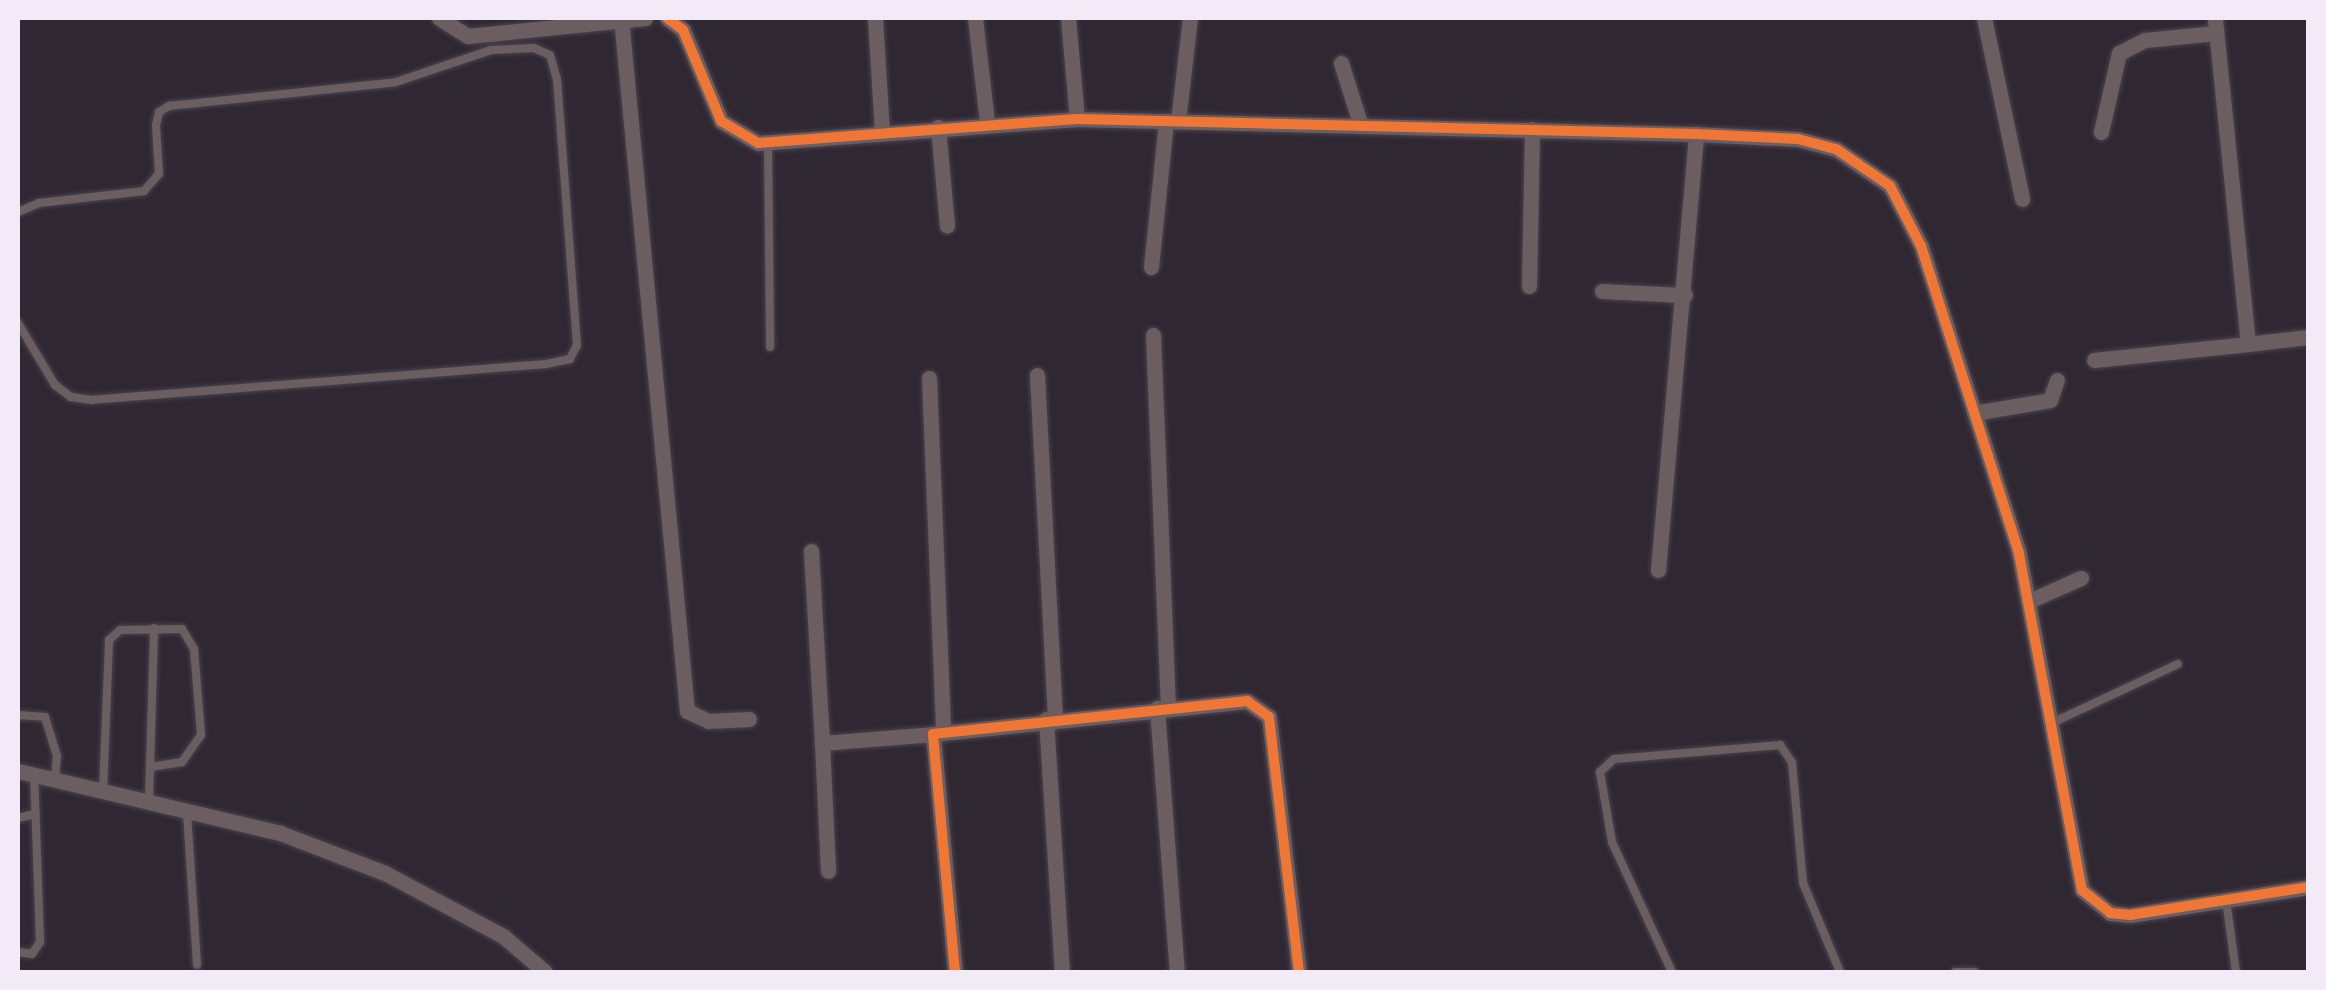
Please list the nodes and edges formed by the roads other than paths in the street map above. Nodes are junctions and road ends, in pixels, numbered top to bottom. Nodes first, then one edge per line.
1 (439, 18) edge
2 (622, 18) edge
3 (645, 18) edge
4 (667, 18) edge
5 (875, 18) edge
6 (975, 18) edge
7 (1068, 18) edge
8 (1190, 18) edge
9 (1984, 18) edge
10 (2216, 25) edge
11 (1341, 64) dead end
12 (1077, 118) junction
13 (1172, 121) junction
14 (987, 122) junction
15 (1362, 126) junction
16 (938, 127) junction
17 (1532, 129) junction
18 (2100, 132) dead end
19 (882, 133) junction
20 (1696, 134) junction
21 (768, 144) junction
22 (2022, 199) dead end
23 (18, 212) edge
24 (947, 226) dead end
25 (1151, 267) dead end
26 (1529, 286) dead end
27 (1602, 291) dead end
28 (1685, 296) junction
29 (18, 323) edge
30 (1153, 335) dead end
31 (2308, 337) edge
32 (2248, 344) junction
33 (770, 346) dead end
34 (2094, 360) dead end
35 (1037, 375) dead end
36 (929, 378) dead end
37 (2057, 380) dead end
38 (1974, 413) junction
39 (811, 552) dead end
40 (1658, 570) dead end
41 (2081, 578) dead end
42 (2029, 602) junction
43 (154, 628) junction
44 (2178, 664) dead end
45 (1163, 707) junction
46 (18, 715) edge
47 (749, 719) dead end
48 (1050, 719) junction
49 (2052, 723) junction
50 (938, 733) junction
51 (822, 742) junction
52 (152, 767) junction
53 (26, 772) edge
54 (55, 780) junction
55 (104, 792) junction
56 (149, 800) junction
57 (186, 808) junction
58 (36, 814) junction
59 (18, 818) edge
60 (828, 871) dead end
61 (2308, 886) edge
62 (2226, 900) junction
63 (18, 952) edge
64 (197, 965) dead end
65 (545, 972) edge
66 (955, 972) edge
67 (1062, 972) edge
68 (1177, 972) edge
69 (1300, 972) edge
70 (1672, 972) edge
71 (1840, 972) edge
72 (1955, 972) edge
73 (1975, 972) edge
74 (2236, 972) edge

1 - 2 street
2 - 3 street
2 - 47 street
4 - 21 street
5 - 19 street
6 - 14 street
7 - 12 street
8 - 13 street
9 - 22 street
10 - 18 street
10 - 32 street
11 - 15 street
12 - 13 street
12 - 14 street
13 - 15 street
13 - 25 street
14 - 16 street
15 - 17 street
16 - 19 street
16 - 24 street
17 - 20 street
17 - 26 street
19 - 21 street
20 - 28 street
20 - 38 street
21 - 33 lane
23 - 29 lane
27 - 28 street
28 - 40 street
30 - 45 street
31 - 32 street
32 - 34 street
35 - 48 street
36 - 50 street
37 - 38 street
38 - 42 street
39 - 51 street
41 - 42 street
42 - 49 street
43 - 52 lane
43 - 52 lane
43 - 55 lane
44 - 49 lane
45 - 48 street
45 - 68 street
45 - 69 street
46 - 54 lane
48 - 50 street
48 - 67 street
49 - 62 street
50 - 51 street
50 - 66 street
51 - 60 street
52 - 56 lane
53 - 54 street
53 - 58 lane
54 - 55 street
55 - 56 street
56 - 57 street
57 - 64 lane
57 - 65 street
58 - 59 lane
58 - 63 lane
61 - 62 street
62 - 74 lane
70 - 71 lane
72 - 73 lane

